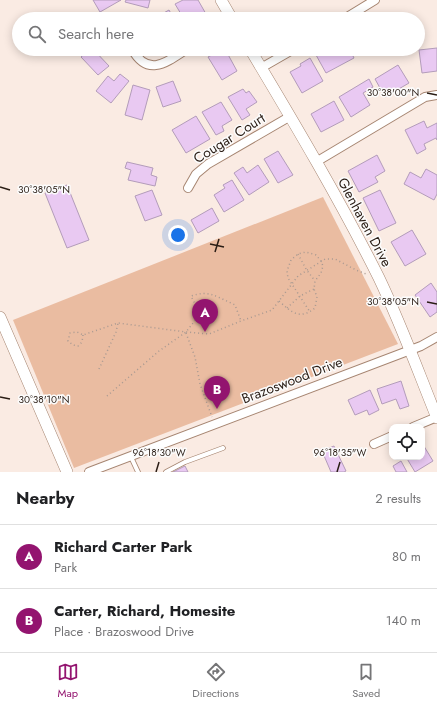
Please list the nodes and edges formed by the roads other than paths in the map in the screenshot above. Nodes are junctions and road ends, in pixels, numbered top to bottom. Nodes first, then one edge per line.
1 (221, 0) edge
2 (375, 0) edge
3 (228, 12) edge
4 (355, 12) edge
5 (137, 56) edge
6 (176, 56) edge
7 (254, 56) edge
8 (282, 56) edge
9 (261, 68) junction
10 (437, 95) edge
11 (290, 117) junction
12 (316, 162) junction
13 (188, 188) dead end
14 (0, 317) edge
15 (437, 337) edge
16 (411, 349) junction
17 (437, 417) edge
18 (420, 424) edge
19 (389, 437) edge
20 (374, 444) dead end
21 (223, 448) dead end
22 (131, 456) junction
23 (67, 472) edge
24 (89, 472) edge
25 (138, 472) edge
26 (166, 472) edge

1 - 3 street
2 - 4 street
5 - 6 street
7 - 9 street, Glenhaven Drive
8 - 9 street
9 - 11 street, Glenhaven Drive
10 - 12 street
11 - 12 street, Glenhaven Drive
11 - 13 street, Cougar Court
12 - 16 street, Glenhaven Drive
14 - 23 street
15 - 16 street, Brazoswood Drive
16 - 17 street, Glenhaven Drive
16 - 22 street, Brazoswood Drive
17 - 18 street
19 - 20 street
21 - 26 lane
22 - 24 street, Brazoswood Drive
22 - 25 lane

